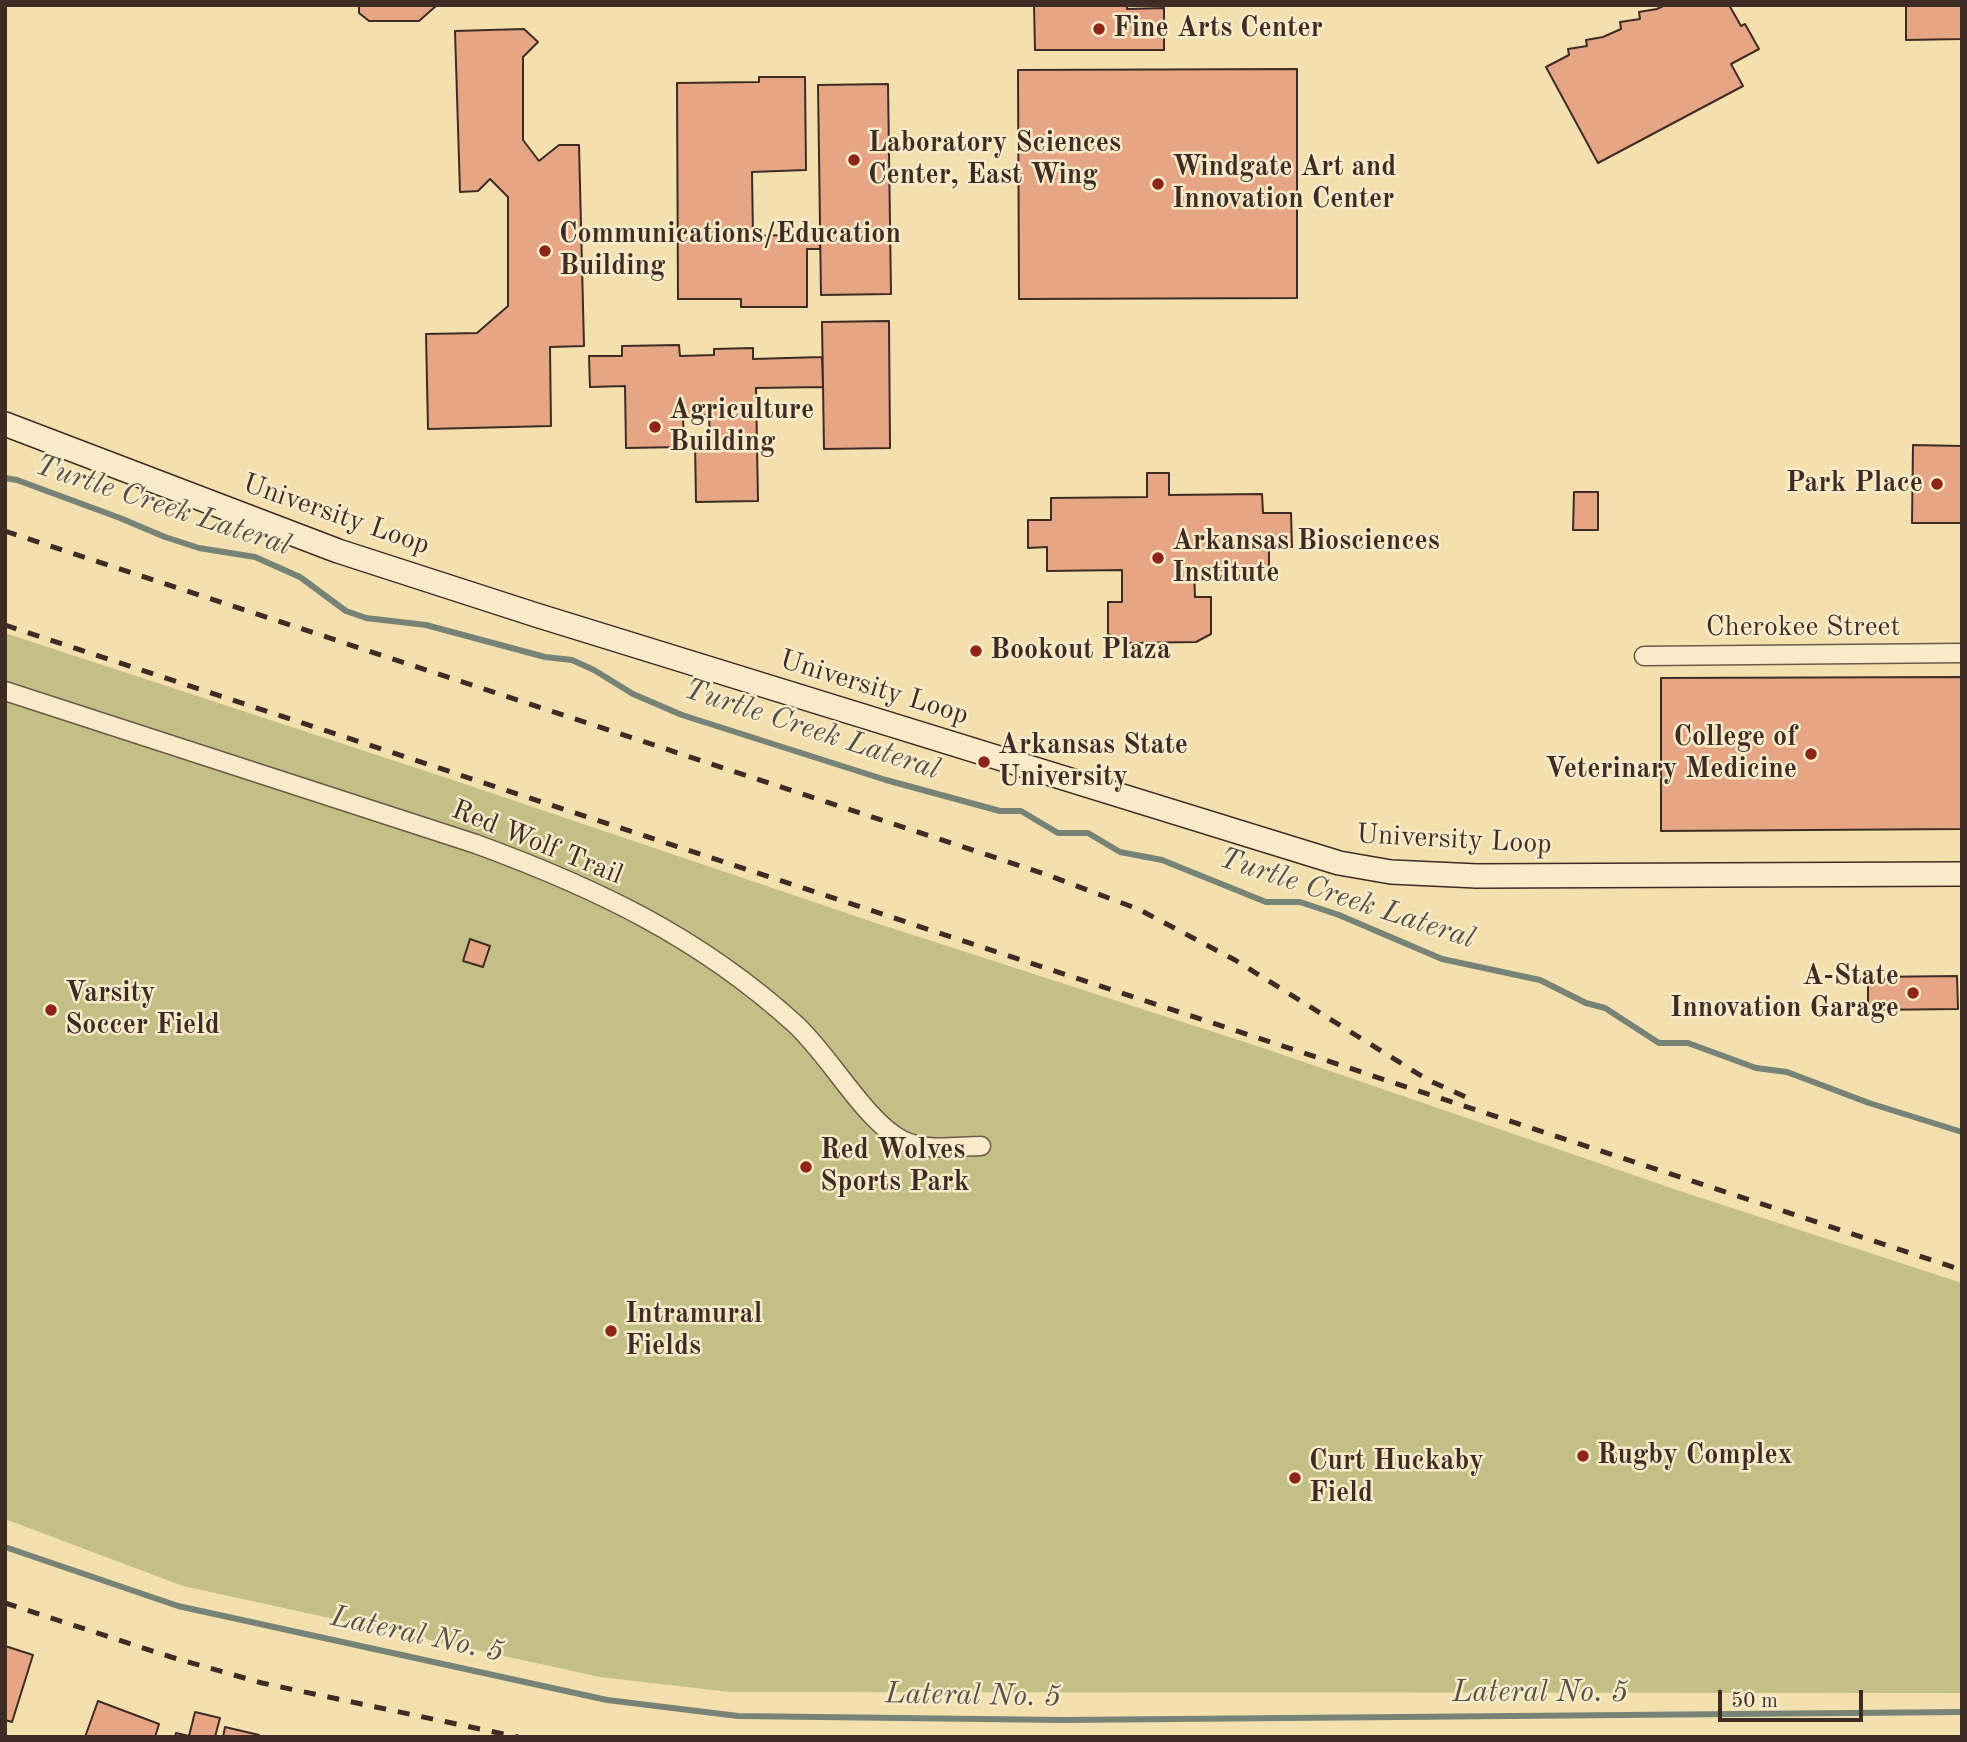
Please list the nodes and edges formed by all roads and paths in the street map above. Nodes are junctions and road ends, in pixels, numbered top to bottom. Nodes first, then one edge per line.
1 (5, 424) edge
2 (1962, 653) edge
3 (1644, 656) dead end
4 (5, 691) edge
5 (1962, 874) edge
6 (981, 1146) dead end

1 - 5 street, University Loop
2 - 3 street, Cherokee Street
4 - 6 street, Red Wolf Trail

